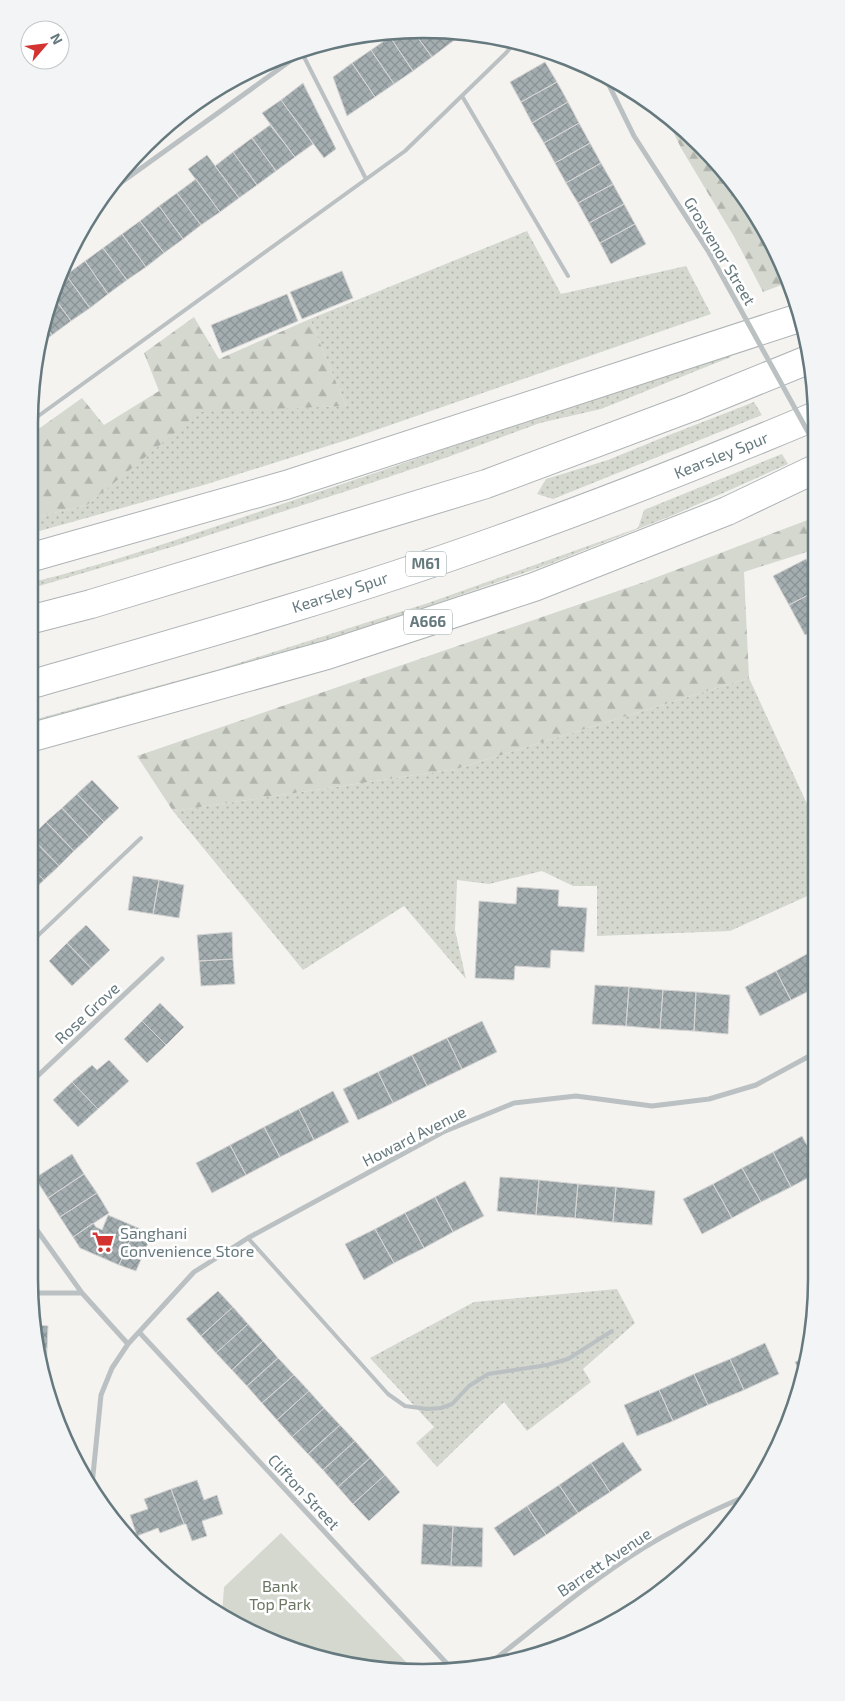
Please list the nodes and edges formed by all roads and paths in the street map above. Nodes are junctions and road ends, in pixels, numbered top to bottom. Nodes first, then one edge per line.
1 (510, 48) edge
2 (304, 57) edge
3 (291, 61) edge
4 (610, 86) edge
5 (462, 96) junction
6 (366, 179) junction
7 (122, 182) edge
8 (568, 276) dead end
9 (793, 320) edge
10 (801, 363) edge
11 (38, 416) edge
12 (808, 419) edge
13 (808, 432) edge
14 (808, 472) edge
15 (38, 555) edge
16 (38, 618) edge
17 (38, 682) edge
18 (38, 735) edge
19 (141, 838) dead end
20 (38, 935) edge
21 (162, 959) dead end
22 (808, 1057) edge
23 (38, 1076) edge
24 (38, 1232) edge
25 (248, 1238) junction
26 (38, 1293) edge
27 (82, 1293) junction
28 (612, 1331) dead end
29 (139, 1332) junction
30 (128, 1344) junction
31 (93, 1473) joint
32 (93, 1477) edge
33 (737, 1500) edge
34 (501, 1655) edge
35 (446, 1663) edge

1 - 5 lane
2 - 6 lane
3 - 7 street
4 - 13 street, Grosvenor Street, bridge
5 - 6 lane
5 - 8 lane
6 - 11 lane
9 - 15 highway
10 - 16 highway
12 - 17 highway, Kearsley Spur / M61
14 - 18 highway, A666
19 - 20 lane
21 - 23 street, Rose Grove
22 - 25 street, Howard Avenue
24 - 27 street
25 - 28 lane
25 - 29 street, Howard Avenue
26 - 27 street
27 - 30 street
29 - 30 street, Howard Avenue
29 - 35 street, Clifton Street
30 - 31 street, Howard Avenue
31 - 32 street, Howard Avenue
33 - 34 street, Barrett Avenue

